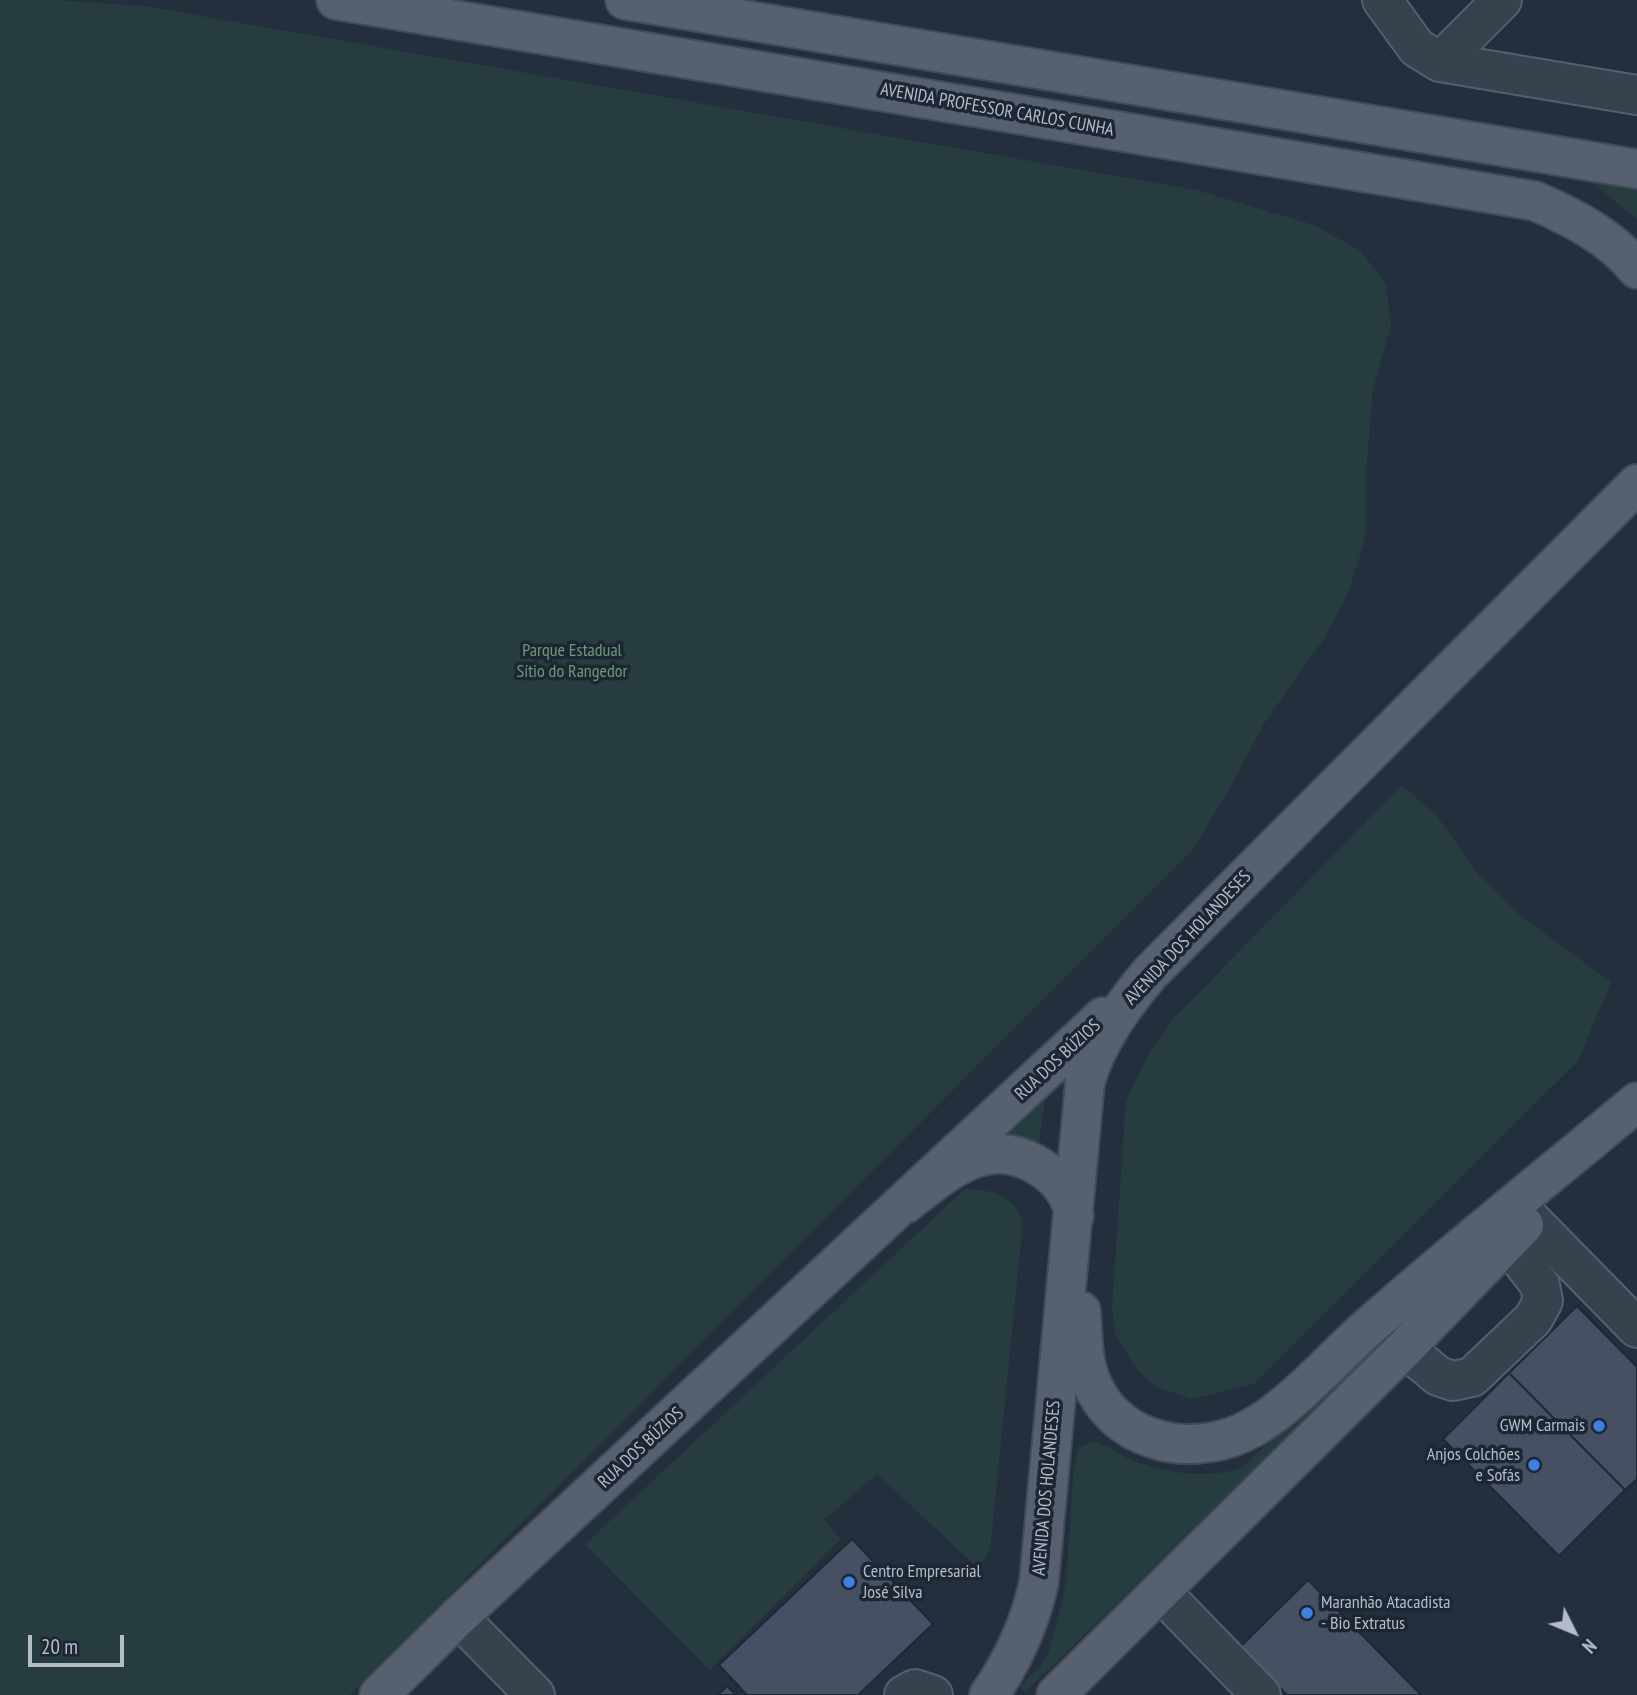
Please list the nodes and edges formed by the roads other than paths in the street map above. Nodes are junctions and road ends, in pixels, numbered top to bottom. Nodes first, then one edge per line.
1 (336, 0) edge
2 (625, 0) edge
3 (1382, 0) edge
4 (1502, 0) edge
5 (1440, 62) junction
6 (1637, 95) edge
7 (1637, 169) edge
8 (1637, 269) edge
9 (1637, 473) edge
10 (1624, 496) edge
11 (1150, 973) junction
12 (1637, 1104) edge
13 (905, 1204) junction
14 (1073, 1206) junction
15 (1518, 1230) junction
16 (1637, 1328) edge
17 (1405, 1348) junction
18 (1161, 1592) junction
19 (458, 1617) junction
20 (379, 1695) edge
21 (535, 1695) edge
22 (904, 1695) edge
23 (933, 1695) edge
24 (989, 1695) edge
25 (1056, 1695) edge
26 (1261, 1695) edge

1 - 8 main road, AVENIDA PROFESSOR CARLOS CUNHA
2 - 7 main road
3 - 5 street
4 - 5 street
5 - 6 street
9 - 10 main road
10 - 11 main road, AVENIDA DOS HOLANDESES
11 - 13 main road, RUA DOS BÚZIOS
11 - 14 main road, AVENIDA DOS HOLANDESES
12 - 14 main road
12 - 15 main road
13 - 14 main road, RUA DOS BÚZIOS
13 - 19 main road, RUA DOS BÚZIOS
14 - 24 main road, AVENIDA DOS HOLANDESES
15 - 16 street
15 - 17 main road
15 - 17 street
17 - 18 main road
18 - 25 main road
18 - 26 street
19 - 20 main road, RUA DOS BÚZIOS
19 - 21 street
22 - 23 street

